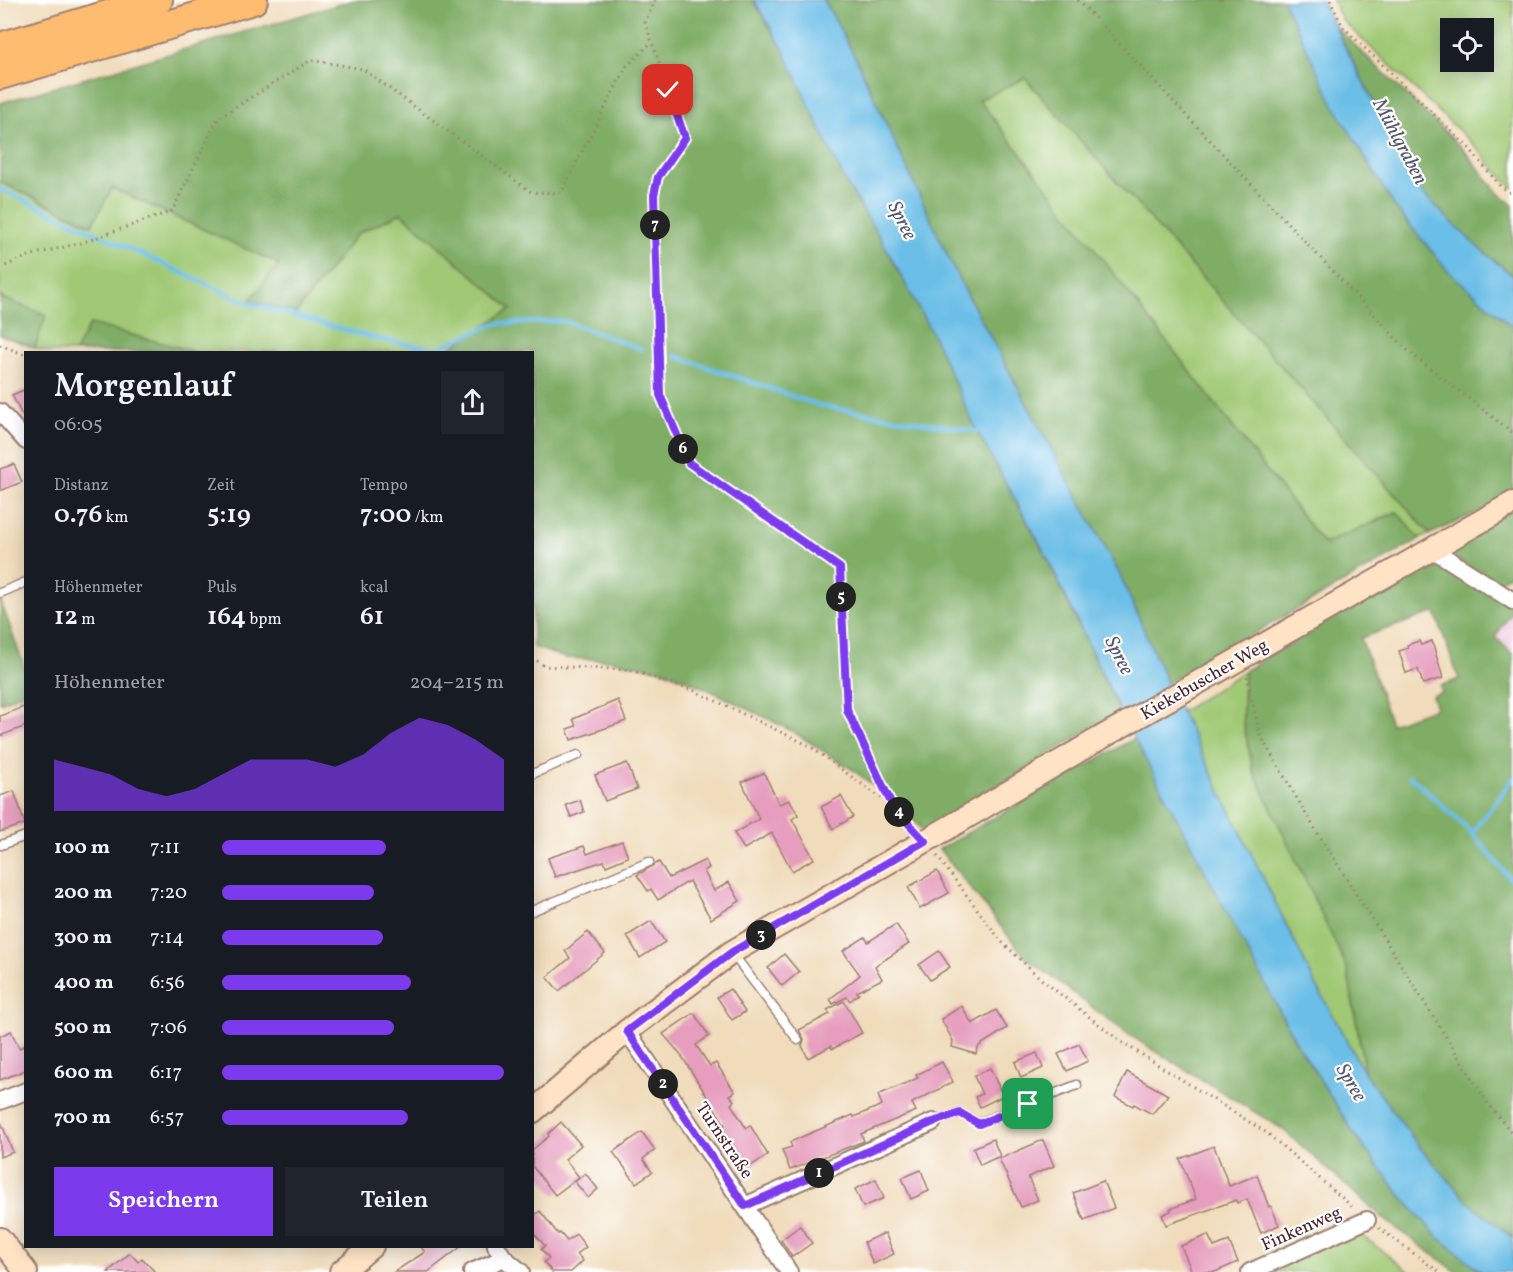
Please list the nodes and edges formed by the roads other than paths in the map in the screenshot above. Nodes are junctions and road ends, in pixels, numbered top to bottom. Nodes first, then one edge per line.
1 (158, 0) edge
2 (253, 0) edge
3 (0, 47) edge
4 (0, 75) edge
5 (0, 412) edge
6 (24, 439) edge
7 (1513, 503) edge
8 (1432, 549) junction
9 (24, 583) edge
10 (0, 593) edge
11 (1513, 601) edge
12 (578, 755) dead end
13 (534, 773) edge
14 (24, 837) edge
15 (2, 845) dead end
16 (649, 862) dead end
17 (534, 910) edge
18 (732, 952) junction
19 (627, 1031) junction
20 (798, 1040) dead end
21 (1077, 1085) dead end
22 (24, 1092) edge
23 (0, 1101) edge
24 (534, 1110) edge
25 (933, 1122) joint
26 (745, 1206) junction
27 (1367, 1220) road end
28 (370, 1248) edge
29 (500, 1252) edge
30 (341, 1272) edge
31 (472, 1272) edge
32 (521, 1272) edge
33 (789, 1272) edge
34 (1250, 1272) edge

1 - 3 highway
2 - 4 highway
5 - 6 street
7 - 8 main road, Kiekebuscher Weg
8 - 11 street
8 - 18 main road, Kiekebuscher Weg
9 - 10 lane
12 - 13 lane
14 - 15 lane
16 - 17 lane
18 - 19 main road, Kiekebuscher Weg
18 - 20 lane
19 - 24 main road, Kiekebuscher Weg
19 - 26 street, Turnstraße
21 - 25 lane
22 - 23 street
25 - 26 street
26 - 33 street, Turnstraße
27 - 34 street, Finkenweg
28 - 30 main road
29 - 31 street
29 - 32 street

